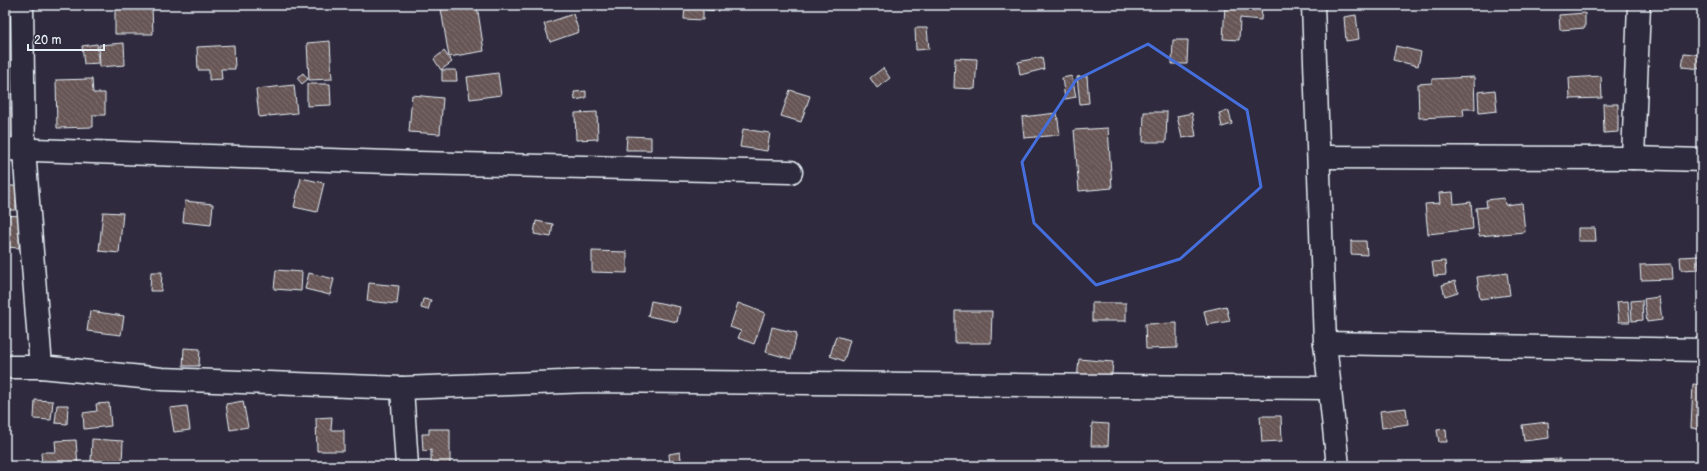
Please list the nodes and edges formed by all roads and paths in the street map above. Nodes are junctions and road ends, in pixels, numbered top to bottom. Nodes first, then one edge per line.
1 (22, 5) edge
2 (1313, 5) edge
3 (1639, 5) edge
4 (15, 149) edge
5 (1319, 157) junction
6 (1633, 158) junction
7 (1702, 160) edge
8 (791, 172) dead end
9 (1325, 343) junction
10 (1702, 350) edge
11 (5, 367) edge
12 (41, 367) junction
13 (402, 388) junction
14 (1330, 388) junction
15 (407, 466) edge
16 (1338, 466) edge

1 - 4 street
2 - 5 street
3 - 6 street
4 - 8 street
4 - 12 street
5 - 6 street
5 - 9 street
6 - 7 street
9 - 10 street
9 - 14 street
11 - 12 street
12 - 13 street
13 - 14 street
13 - 15 street
14 - 16 street

